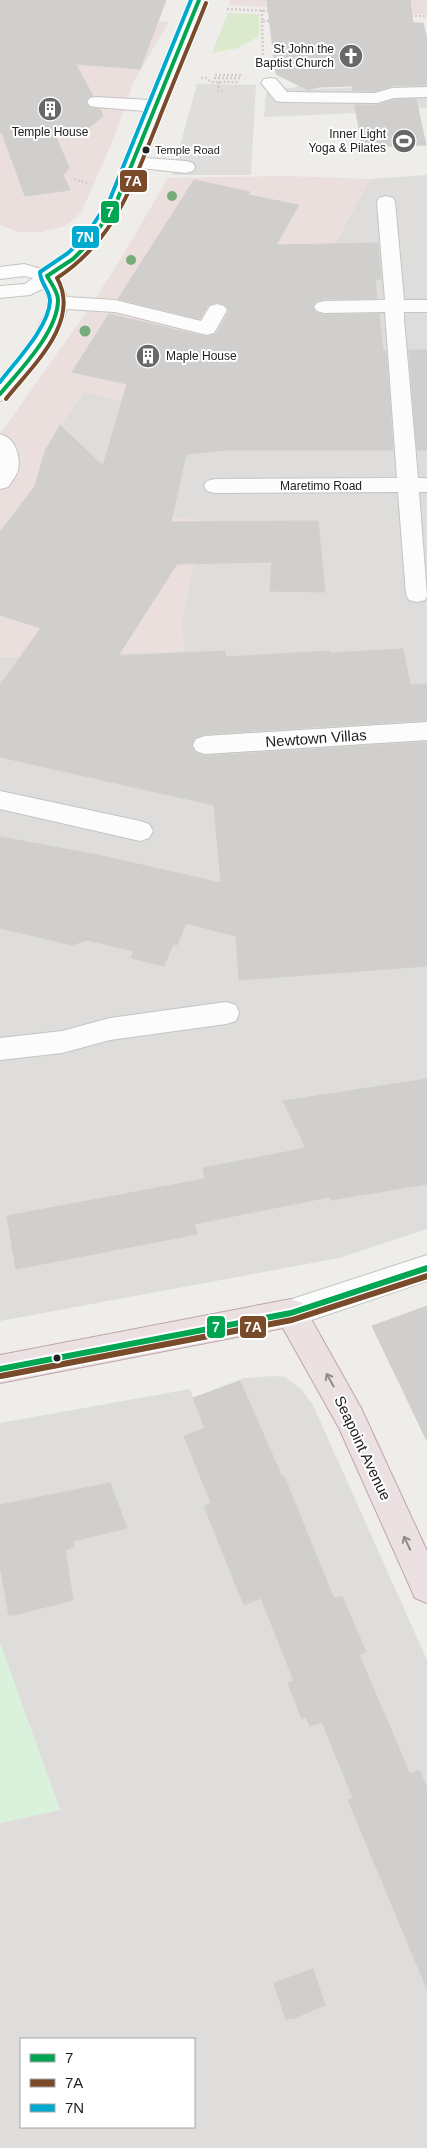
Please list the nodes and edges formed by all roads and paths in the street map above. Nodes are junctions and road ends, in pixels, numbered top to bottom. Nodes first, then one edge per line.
1 (198, 4) edge
2 (262, 10) junction
3 (322, 16) junction
4 (427, 16) edge
5 (262, 21) junction
6 (263, 63) junction
7 (48, 68) dead end
8 (169, 76) junction
9 (243, 78) dead end
10 (87, 80) dead end
11 (219, 82) junction
12 (244, 82) dead end
13 (270, 83) joint
14 (225, 92) dead end
15 (427, 92) edge
16 (96, 102) dead end
17 (155, 106) junction
18 (134, 162) junction
19 (186, 167) dead end
20 (74, 179) dead end
21 (84, 183) dead end
22 (386, 202) dead end
23 (0, 273) edge
24 (47, 276) junction
25 (0, 292) edge
26 (58, 302) junction
27 (395, 306) junction
28 (427, 306) edge
29 (324, 307) dead end
30 (217, 310) dead end
31 (0, 394) edge
32 (0, 441) edge
33 (0, 482) edge
34 (417, 485) edge
35 (215, 486) dead end
36 (417, 594) dead end
37 (427, 731) edge
38 (205, 744) dead end
39 (0, 800) edge
40 (140, 831) dead end
41 (226, 1014) dead end
42 (0, 1049) edge
43 (427, 1268) edge
44 (291, 1313) junction
45 (0, 1369) edge
46 (427, 1587) edge

1 - 2 path
1 - 8 street
2 - 3 path
2 - 5 path
3 - 4 path
3 - 5 path
5 - 6 path
6 - 9 path
6 - 13 path
7 - 10 path
8 - 11 path
8 - 17 street
11 - 12 path
11 - 14 path
13 - 15 street
16 - 17 street
17 - 18 street
18 - 19 street
18 - 24 street
20 - 21 path
22 - 27 street
23 - 24 street
24 - 25 street
24 - 26 street
26 - 30 street
26 - 31 street
27 - 28 street
27 - 29 street
27 - 34 street
32 - 33 street
34 - 35 street, Maretimo Road
34 - 36 street
37 - 38 street, Newtown Villas
39 - 40 street
41 - 42 street
43 - 44 street
44 - 45 highway
46 -> 44 highway, Seapoint Avenue

